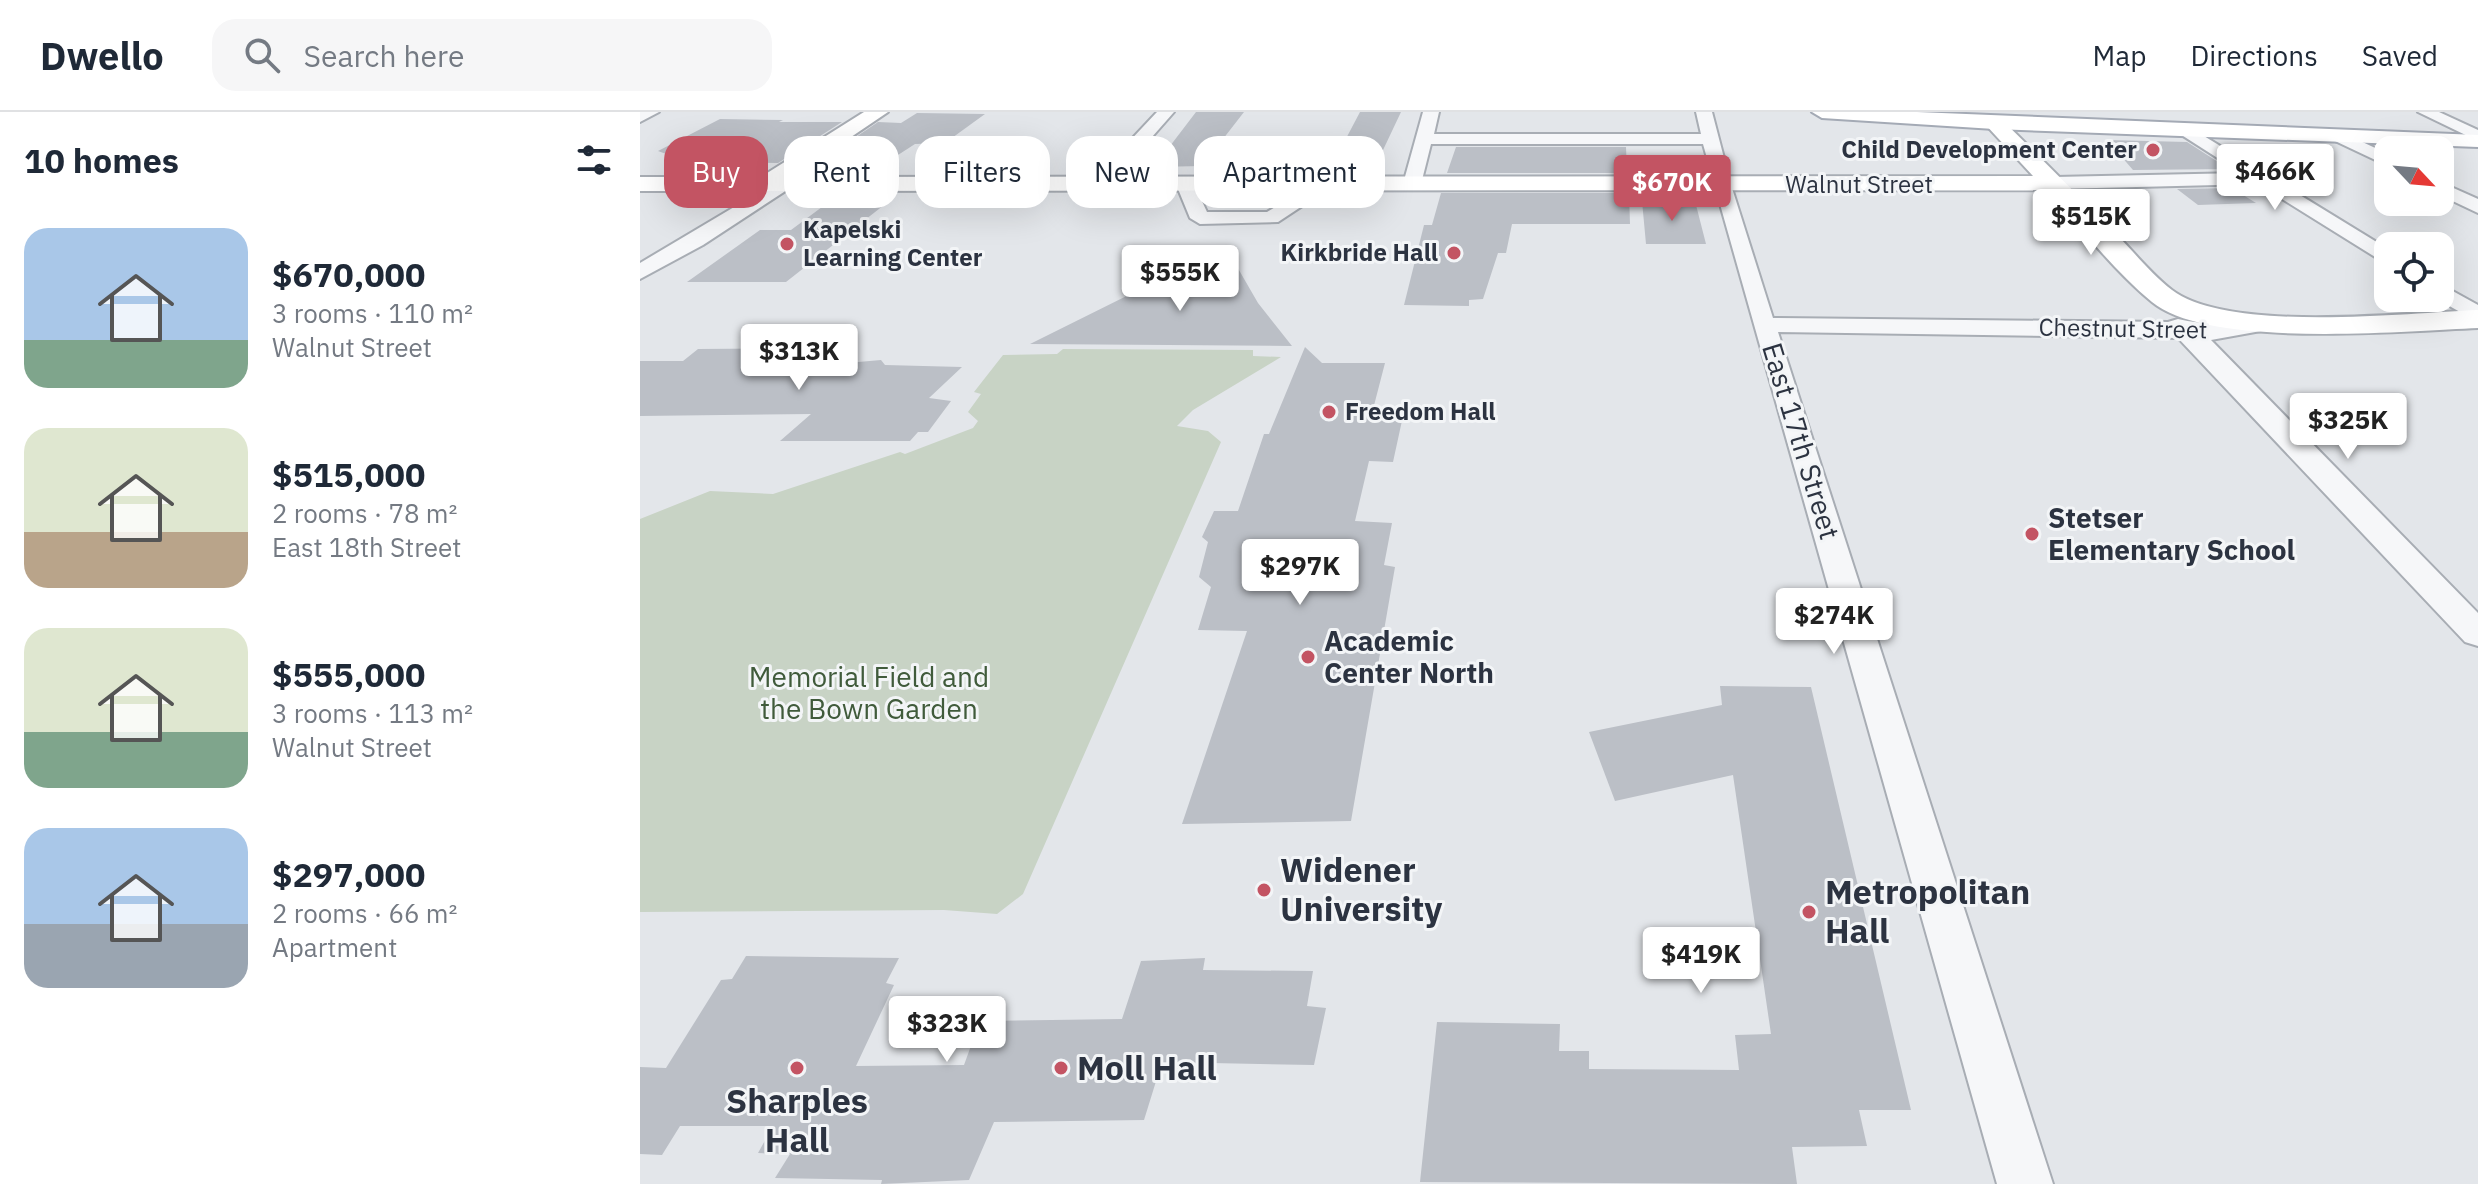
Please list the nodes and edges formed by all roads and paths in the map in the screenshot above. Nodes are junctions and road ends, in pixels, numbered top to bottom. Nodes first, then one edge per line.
1 (651, 112) edge
2 (1166, 112) edge
3 (1431, 112) edge
4 (1822, 112) edge
5 (2426, 112) edge
6 (880, 115) edge
7 (1888, 115) edge
8 (640, 117) edge
9 (1994, 123) junction
10 (1708, 125) edge
11 (2186, 130) junction
12 (1144, 136) edge
13 (2339, 136) junction
14 (2478, 138) edge
15 (1422, 139) junction
16 (2374, 154) edge
17 (2262, 178) junction
18 (1066, 183) edge
19 (2055, 183) junction
20 (640, 184) edge
21 (774, 184) junction
22 (1178, 184) edge
23 (1185, 184) junction
24 (1194, 184) edge
25 (1385, 184) edge
26 (1412, 184) junction
27 (1721, 185) junction
28 (1948, 185) junction
29 (2454, 195) edge
30 (1194, 204) edge
31 (2478, 207) edge
32 (1196, 208) edge
33 (1287, 208) edge
34 (2093, 222) junction
35 (2374, 249) edge
36 (640, 272) edge
37 (2163, 297) junction
38 (2454, 301) edge
39 (2478, 317) edge
40 (2263, 324) junction
41 (1766, 325) junction
42 (2183, 331) junction
43 (2478, 634) edge
44 (2025, 1184) edge

1 - 8 street
2 - 12 street
3 - 15 street
4 - 7 street
5 - 14 street
6 - 21 street
7 - 9 street
9 - 11 street
9 - 19 street
10 - 15 street
10 - 27 street, East 17th Street
11 - 13 street
11 - 17 street
13 - 14 street
13 - 16 street
15 - 26 street
17 - 19 street, Walnut Street
17 - 35 street
18 - 21 street, Walnut Street
19 - 28 street, Walnut Street
19 - 34 street
20 - 21 street, Walnut Street
21 - 36 street
22 - 23 street, Walnut Street
23 - 24 street, Walnut Street
23 - 30 street
25 - 26 street, Walnut Street
26 - 27 street, Walnut Street
27 - 28 street, Walnut Street
27 - 41 street, East 17th Street
28 - 34 street
29 - 31 street
32 - 33 street
34 - 37 street
37 - 40 street
37 - 42 street
38 - 39 street
39 - 40 street, Chestnut Street
40 - 42 street, Chestnut Street
41 - 42 street, Chestnut Street
41 - 44 street, East 17th Street
42 - 43 street

